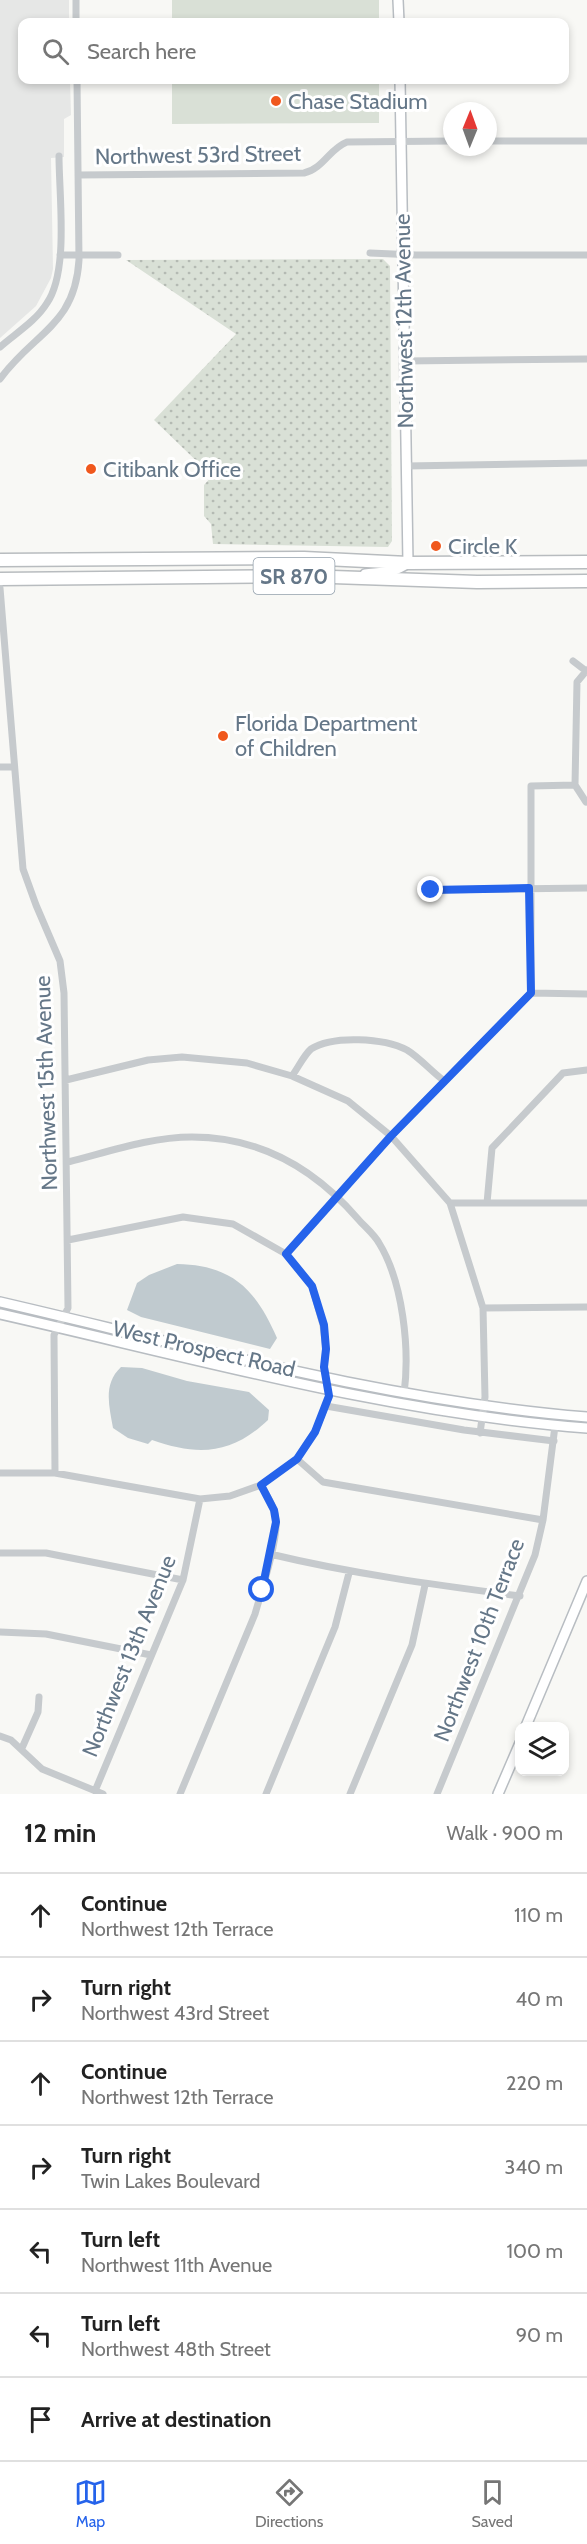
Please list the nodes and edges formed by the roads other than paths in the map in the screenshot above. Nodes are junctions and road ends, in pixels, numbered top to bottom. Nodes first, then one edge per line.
1 (76, 0) edge
2 (398, 0) edge
3 (76, 18) edge
4 (399, 18) edge
5 (77, 84) edge
6 (400, 84) edge
7 (401, 141) junction
8 (443, 141) edge
9 (497, 141) edge
10 (587, 141) edge
11 (59, 156) dead end
12 (78, 175) junction
13 (370, 253) dead end
14 (404, 254) junction
15 (60, 255) junction
16 (80, 255) junction
17 (118, 255) dead end
18 (587, 255) edge
19 (0, 347) edge
20 (587, 359) edge
21 (405, 361) junction
22 (0, 379) edge
23 (587, 463) edge
24 (406, 466) junction
25 (0, 560) edge
26 (543, 562) junction
27 (587, 562) edge
28 (408, 563) junction
29 (326, 577) junction
30 (0, 579) edge
31 (430, 580) junction
32 (587, 581) edge
33 (0, 588) edge
34 (573, 661) dead end
35 (587, 671) edge
36 (0, 767) edge
37 (14, 767) junction
38 (574, 785) junction
39 (586, 802) edge
40 (529, 888) junction
41 (587, 888) edge
42 (431, 890) dead end
43 (531, 993) junction
44 (587, 994) edge
45 (587, 1070) edge
46 (292, 1076) junction
47 (66, 1080) junction
48 (443, 1080) junction
49 (391, 1136) junction
50 (68, 1162) junction
51 (337, 1195) junction
52 (450, 1203) junction
53 (487, 1203) junction
54 (587, 1203) edge
55 (68, 1240) junction
56 (286, 1254) junction
57 (0, 1302) edge
58 (587, 1307) edge
59 (483, 1308) junction
60 (0, 1314) edge
61 (63, 1317) junction
62 (58, 1327) junction
63 (325, 1377) junction
64 (327, 1389) junction
65 (404, 1394) junction
66 (326, 1406) junction
67 (484, 1406) junction
68 (482, 1417) junction
69 (587, 1417) edge
70 (555, 1426) junction
71 (587, 1428) edge
72 (480, 1432) junction
73 (554, 1441) junction
74 (297, 1459) junction
75 (0, 1473) edge
76 (55, 1473) junction
77 (261, 1485) junction
78 (200, 1499) junction
79 (543, 1520) junction
80 (0, 1553) edge
81 (270, 1554) junction
82 (349, 1572) junction
83 (183, 1580) junction
84 (587, 1581) edge
85 (425, 1585) junction
86 (520, 1596) junction
87 (0, 1632) edge
88 (151, 1654) junction
89 (39, 1697) dead end
90 (528, 1722) edge
91 (0, 1736) edge
92 (22, 1748) junction
93 (515, 1753) edge
94 (95, 1791) junction
95 (103, 1794) edge
96 (180, 1794) edge
97 (266, 1794) edge
98 (350, 1794) edge
99 (437, 1794) edge
100 (498, 1794) edge

1 - 3 street
2 - 4 main road
5 - 12 street
6 - 7 main road, Northwest 12th Avenue
7 - 8 street, Northwest 53rd Street
7 - 12 street, Northwest 53rd Street
7 - 14 main road, Northwest 12th Avenue
9 - 10 street
11 - 15 street
12 - 16 street
13 - 14 street
14 - 18 street
14 - 21 main road, Northwest 12th Avenue
15 - 16 street
15 - 19 street
16 - 17 street
16 - 22 street
20 - 21 street
21 - 24 main road, Northwest 12th Avenue
23 - 24 street
24 - 28 main road, Northwest 12th Avenue
25 - 28 highway, SR 870
26 - 27 highway, SR 870
26 - 28 highway, SR 870
26 - 31 highway
28 - 29 main road
29 - 30 highway, SR 870
29 - 31 highway, SR 870
31 - 32 highway, SR 870
33 - 37 street, Northwest 15th Avenue
34 - 35 street
35 - 38 street
36 - 37 street
37 - 47 street, Northwest 15th Avenue
38 - 39 street
38 - 40 street
40 - 41 street
40 - 42 street
40 - 43 street
43 - 44 street
43 - 48 street
45 - 53 street
46 - 47 street
46 - 48 street
46 - 49 street
47 - 50 street, Northwest 15th Avenue
48 - 49 street
49 - 51 street
49 - 52 street
50 - 51 street
50 - 55 street, Northwest 15th Avenue
51 - 56 street
51 - 65 street
52 - 53 street
52 - 59 street
53 - 54 street
55 - 56 street
55 - 61 street, Northwest 15th Avenue
56 - 63 street
57 - 61 main road, West Prospect Road
58 - 59 street
59 - 67 street
60 - 62 main road, West Prospect Road
61 - 62 street, Northwest 15th Avenue
61 - 63 main road, West Prospect Road
62 - 64 main road, West Prospect Road
62 - 76 street, Northwest 15th Avenue
63 - 64 street
63 - 65 main road, West Prospect Road
64 - 66 street
64 - 68 main road, West Prospect Road
65 - 67 main road, West Prospect Road
66 - 72 street
66 - 74 street
67 - 68 street
67 - 69 main road, West Prospect Road
68 - 70 main road, West Prospect Road
68 - 72 street
70 - 71 main road, West Prospect Road
70 - 73 street, Northwest 10th Terrace
72 - 73 street
73 - 79 street, Northwest 10th Terrace
74 - 77 street
74 - 79 street
75 - 76 street
76 - 78 street
77 - 78 street
77 - 81 street
78 - 83 street, Northwest 13th Avenue
79 - 86 street, Northwest 10th Terrace
80 - 83 street
81 - 82 street
81 - 96 street
82 - 85 street
82 - 97 street
83 - 88 street, Northwest 13th Avenue
84 - 90 main road
85 - 86 street
85 - 98 street
86 - 99 street, Northwest 10th Terrace
87 - 88 street
88 - 94 street, Northwest 13th Avenue
89 - 92 street
91 - 92 street
92 - 94 street
93 - 100 main road
94 - 95 street

